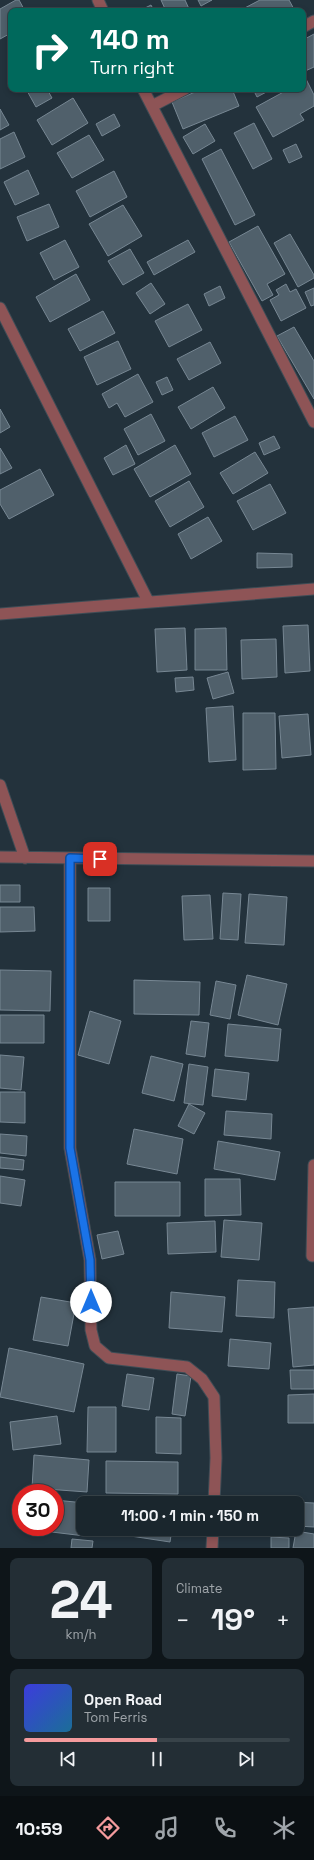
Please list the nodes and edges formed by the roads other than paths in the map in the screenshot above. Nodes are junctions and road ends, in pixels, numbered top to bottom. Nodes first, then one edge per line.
1 (145, 92) edge
2 (179, 92) edge
3 (152, 106) junction
4 (0, 308) edge
5 (314, 422) edge
6 (314, 589) edge
7 (148, 601) junction
8 (0, 614) edge
9 (0, 785) edge
10 (0, 857) edge
11 (25, 858) junction
12 (70, 858) junction
13 (314, 861) edge
14 (314, 1165) edge
15 (312, 1256) dead end
16 (214, 1496) edge
17 (213, 1536) edge
18 (212, 1548) edge

1 - 3 street
2 - 3 street
3 - 5 street
4 - 7 street
6 - 7 street
7 - 8 street
9 - 11 street
10 - 11 street
11 - 12 street
12 - 13 street
12 - 16 street
14 - 15 street
17 - 18 street

